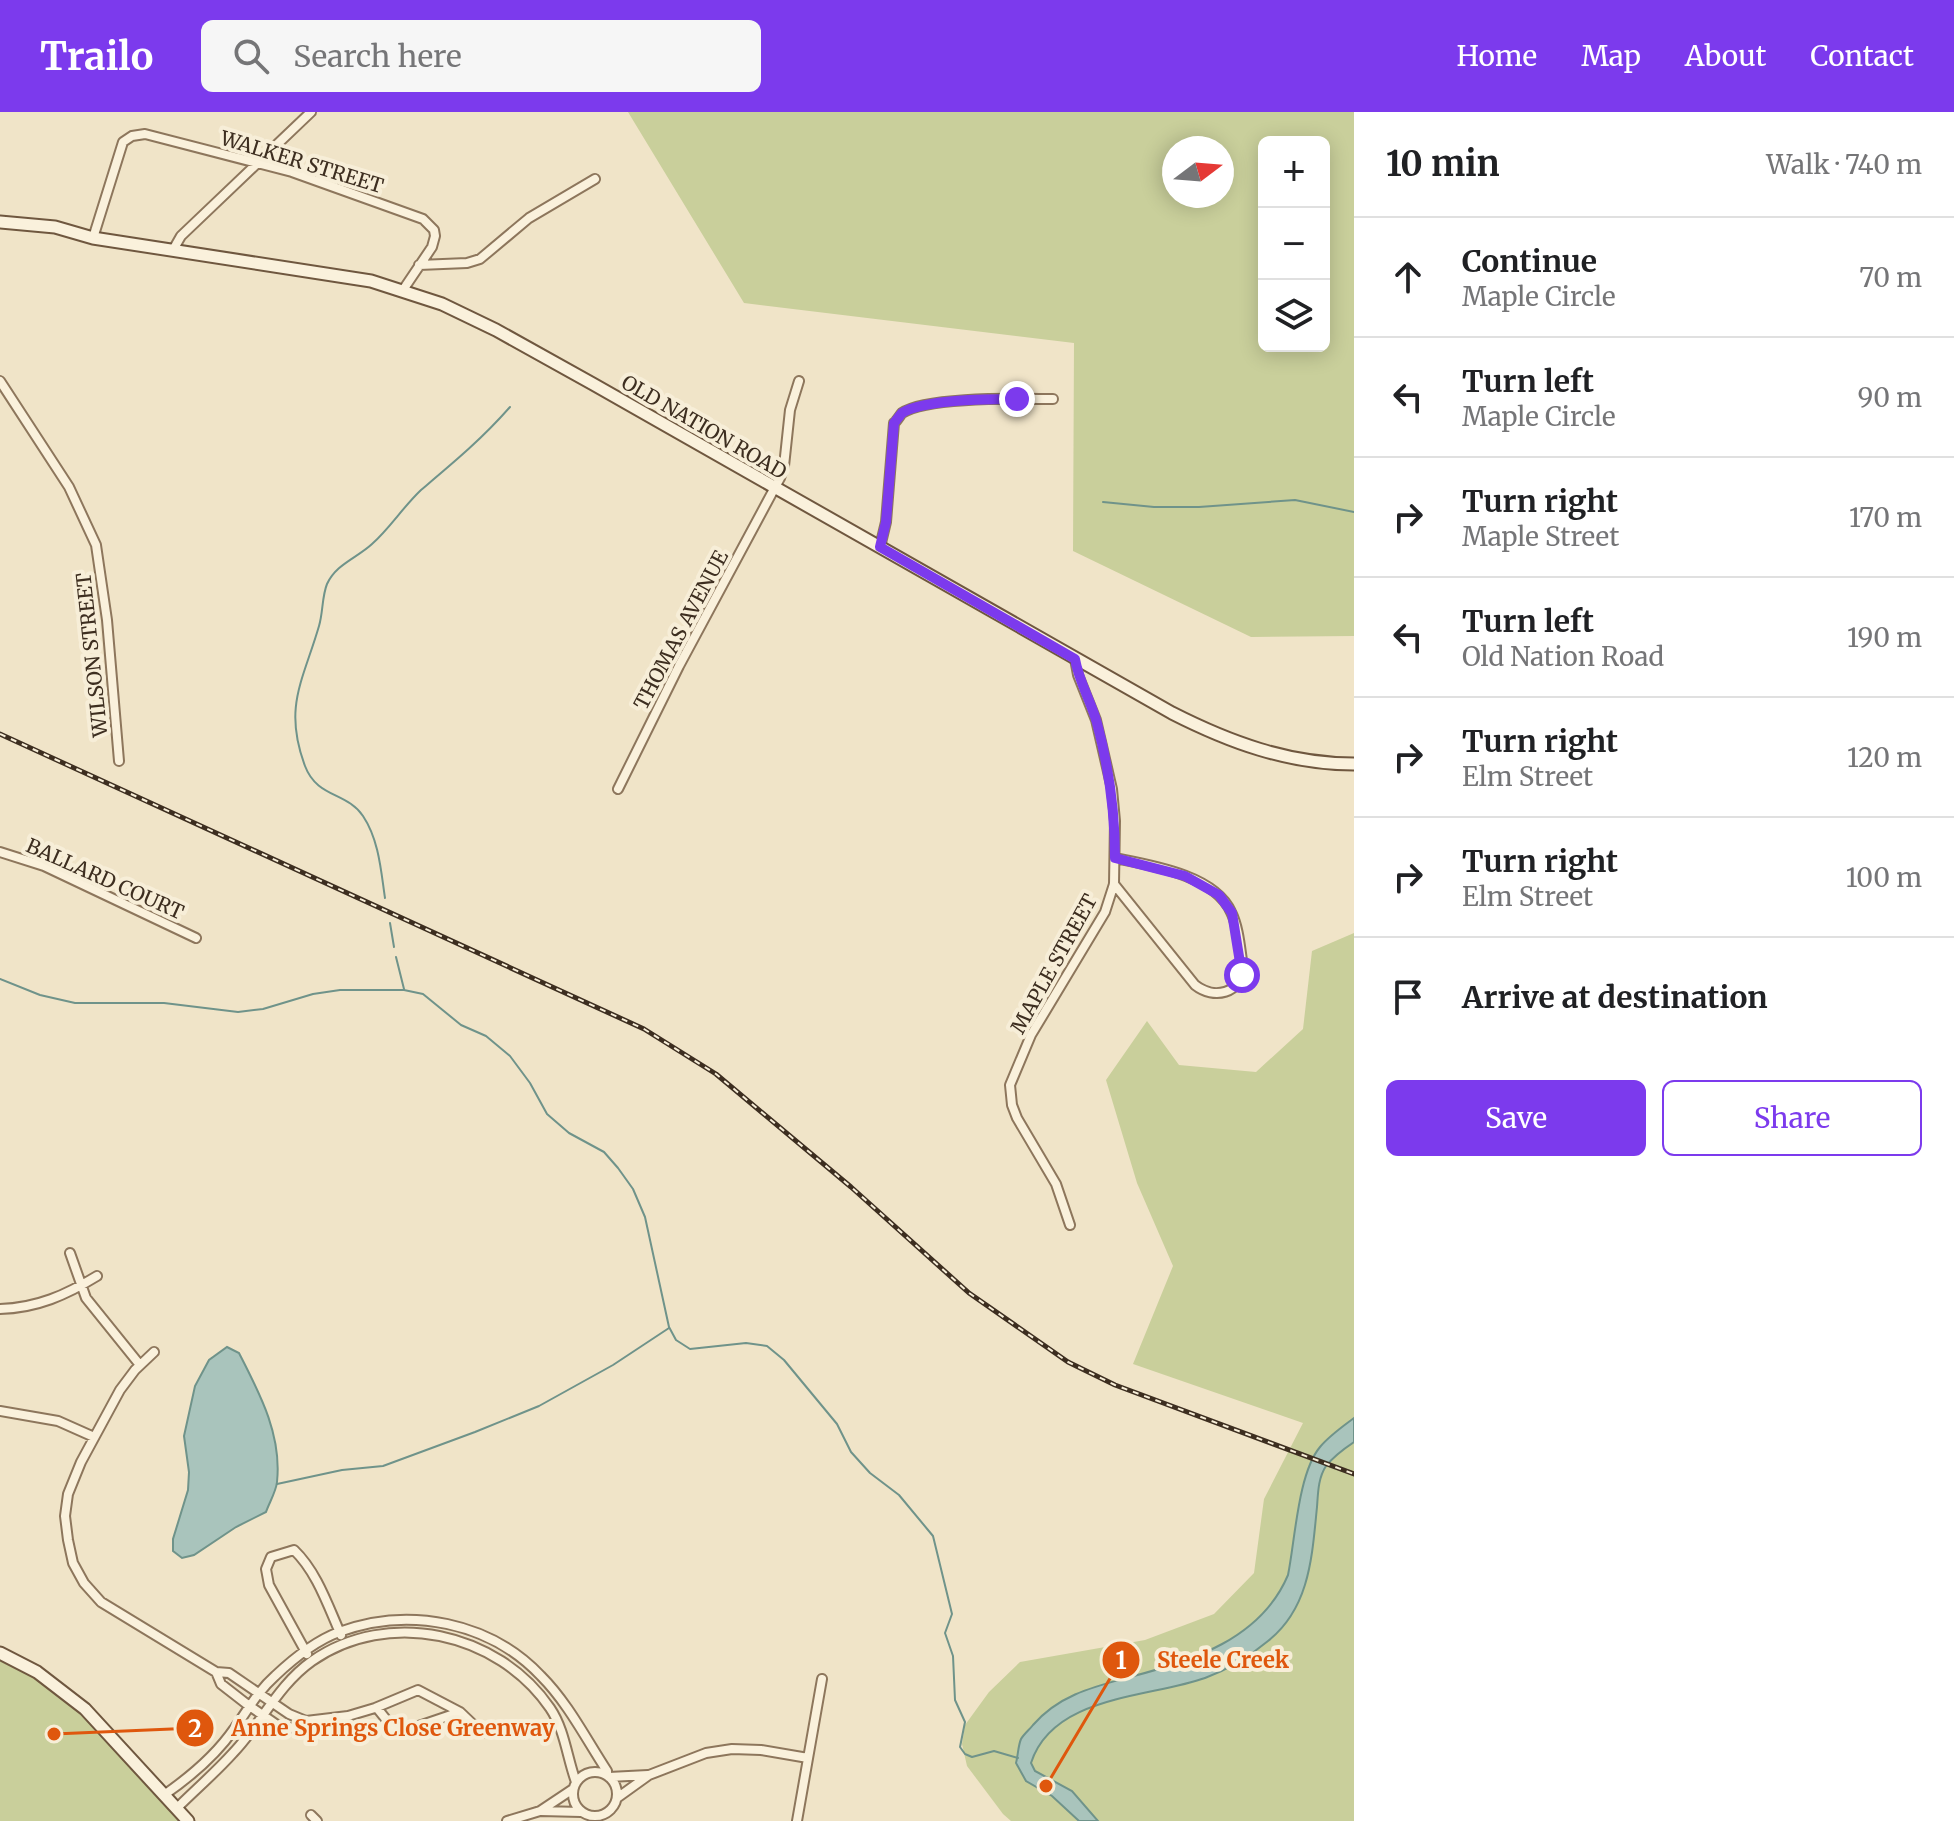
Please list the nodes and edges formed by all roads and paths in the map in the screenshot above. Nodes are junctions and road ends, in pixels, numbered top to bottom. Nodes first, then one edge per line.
1 (311, 112) edge
2 (257, 163) junction
3 (595, 179) dead end
4 (0, 222) edge
5 (93, 238) junction
6 (173, 250) junction
7 (419, 265) junction
8 (403, 290) junction
9 (0, 381) edge
10 (799, 381) dead end
11 (1053, 399) dead end
12 (774, 488) junction
13 (880, 547) junction
14 (1075, 659) junction
15 (119, 761) dead end
16 (1354, 764) edge
17 (618, 789) dead end
18 (0, 852) edge
19 (1115, 858) junction
20 (1114, 884) junction
21 (196, 938) dead end
22 (1070, 1225) dead end
23 (70, 1253) dead end
24 (97, 1276) dead end
25 (81, 1286) junction
26 (0, 1309) edge
27 (154, 1352) dead end
28 (140, 1365) junction
29 (0, 1411) edge
30 (94, 1437) junction
31 (444, 1623) junction
32 (339, 1632) junction
33 (442, 1635) junction
34 (344, 1643) junction
35 (305, 1650) junction
36 (0, 1653) edge
37 (311, 1662) junction
38 (216, 1672) junction
39 (822, 1679) dead end
40 (259, 1691) junction
41 (272, 1702) junction
42 (248, 1705) junction
43 (377, 1708) junction
44 (460, 1712) junction
45 (262, 1716) junction
46 (306, 1721) junction
47 (482, 1733) dead end
48 (808, 1758) junction
49 (649, 1775) junction
50 (608, 1776) junction
51 (575, 1786) junction
52 (164, 1795) junction
53 (617, 1798) junction
54 (176, 1809) junction
55 (540, 1811) junction
56 (581, 1812) junction
57 (188, 1821) edge
58 (507, 1821) edge
59 (797, 1821) edge

1 - 2 street
2 - 5 street, WALKER STREET
2 - 6 street
2 - 7 street, WALKER STREET
3 - 7 street
4 - 5 main road, OLD NATION ROAD
5 - 6 main road, OLD NATION ROAD
6 - 8 main road, OLD NATION ROAD
7 - 8 street, WALKER STREET
8 - 12 main road, OLD NATION ROAD
9 - 15 street, WILSON STREET
10 - 12 street, THOMAS AVENUE
11 - 13 street
12 - 13 main road, OLD NATION ROAD
12 - 17 street, THOMAS AVENUE
13 - 14 main road, OLD NATION ROAD
14 - 16 main road, OLD NATION ROAD
14 - 19 street, MAPLE STREET
18 - 21 street, BALLARD COURT
19 - 20 street, MAPLE STREET
19 - 20 street
20 - 22 street, MAPLE STREET
23 - 25 street
24 - 25 street
25 - 26 street
25 - 28 street
27 - 28 street
28 - 30 street
29 - 30 street
30 - 38 street
31 - 32 street
31 - 33 street
31 - 50 street
32 - 34 street
32 - 35 street
32 - 35 street
33 - 34 street
33 - 51 street
34 - 37 street
35 - 37 street
35 - 40 street
36 - 52 main road
37 - 41 street
38 - 40 street
38 - 42 street
39 - 48 street
40 - 41 street
40 - 42 street
41 - 45 street
41 - 46 street
42 - 45 street
42 - 52 street
43 - 44 street
43 - 44 street
43 - 46 street
44 - 47 street
45 - 46 street
45 - 54 street
48 - 49 street
48 - 59 street
49 - 50 street
49 - 53 street
50 - 51 street
50 - 53 street
51 - 55 street
51 - 56 street
52 - 54 main road
53 - 56 street
54 - 57 main road
55 - 56 street
55 - 58 street

